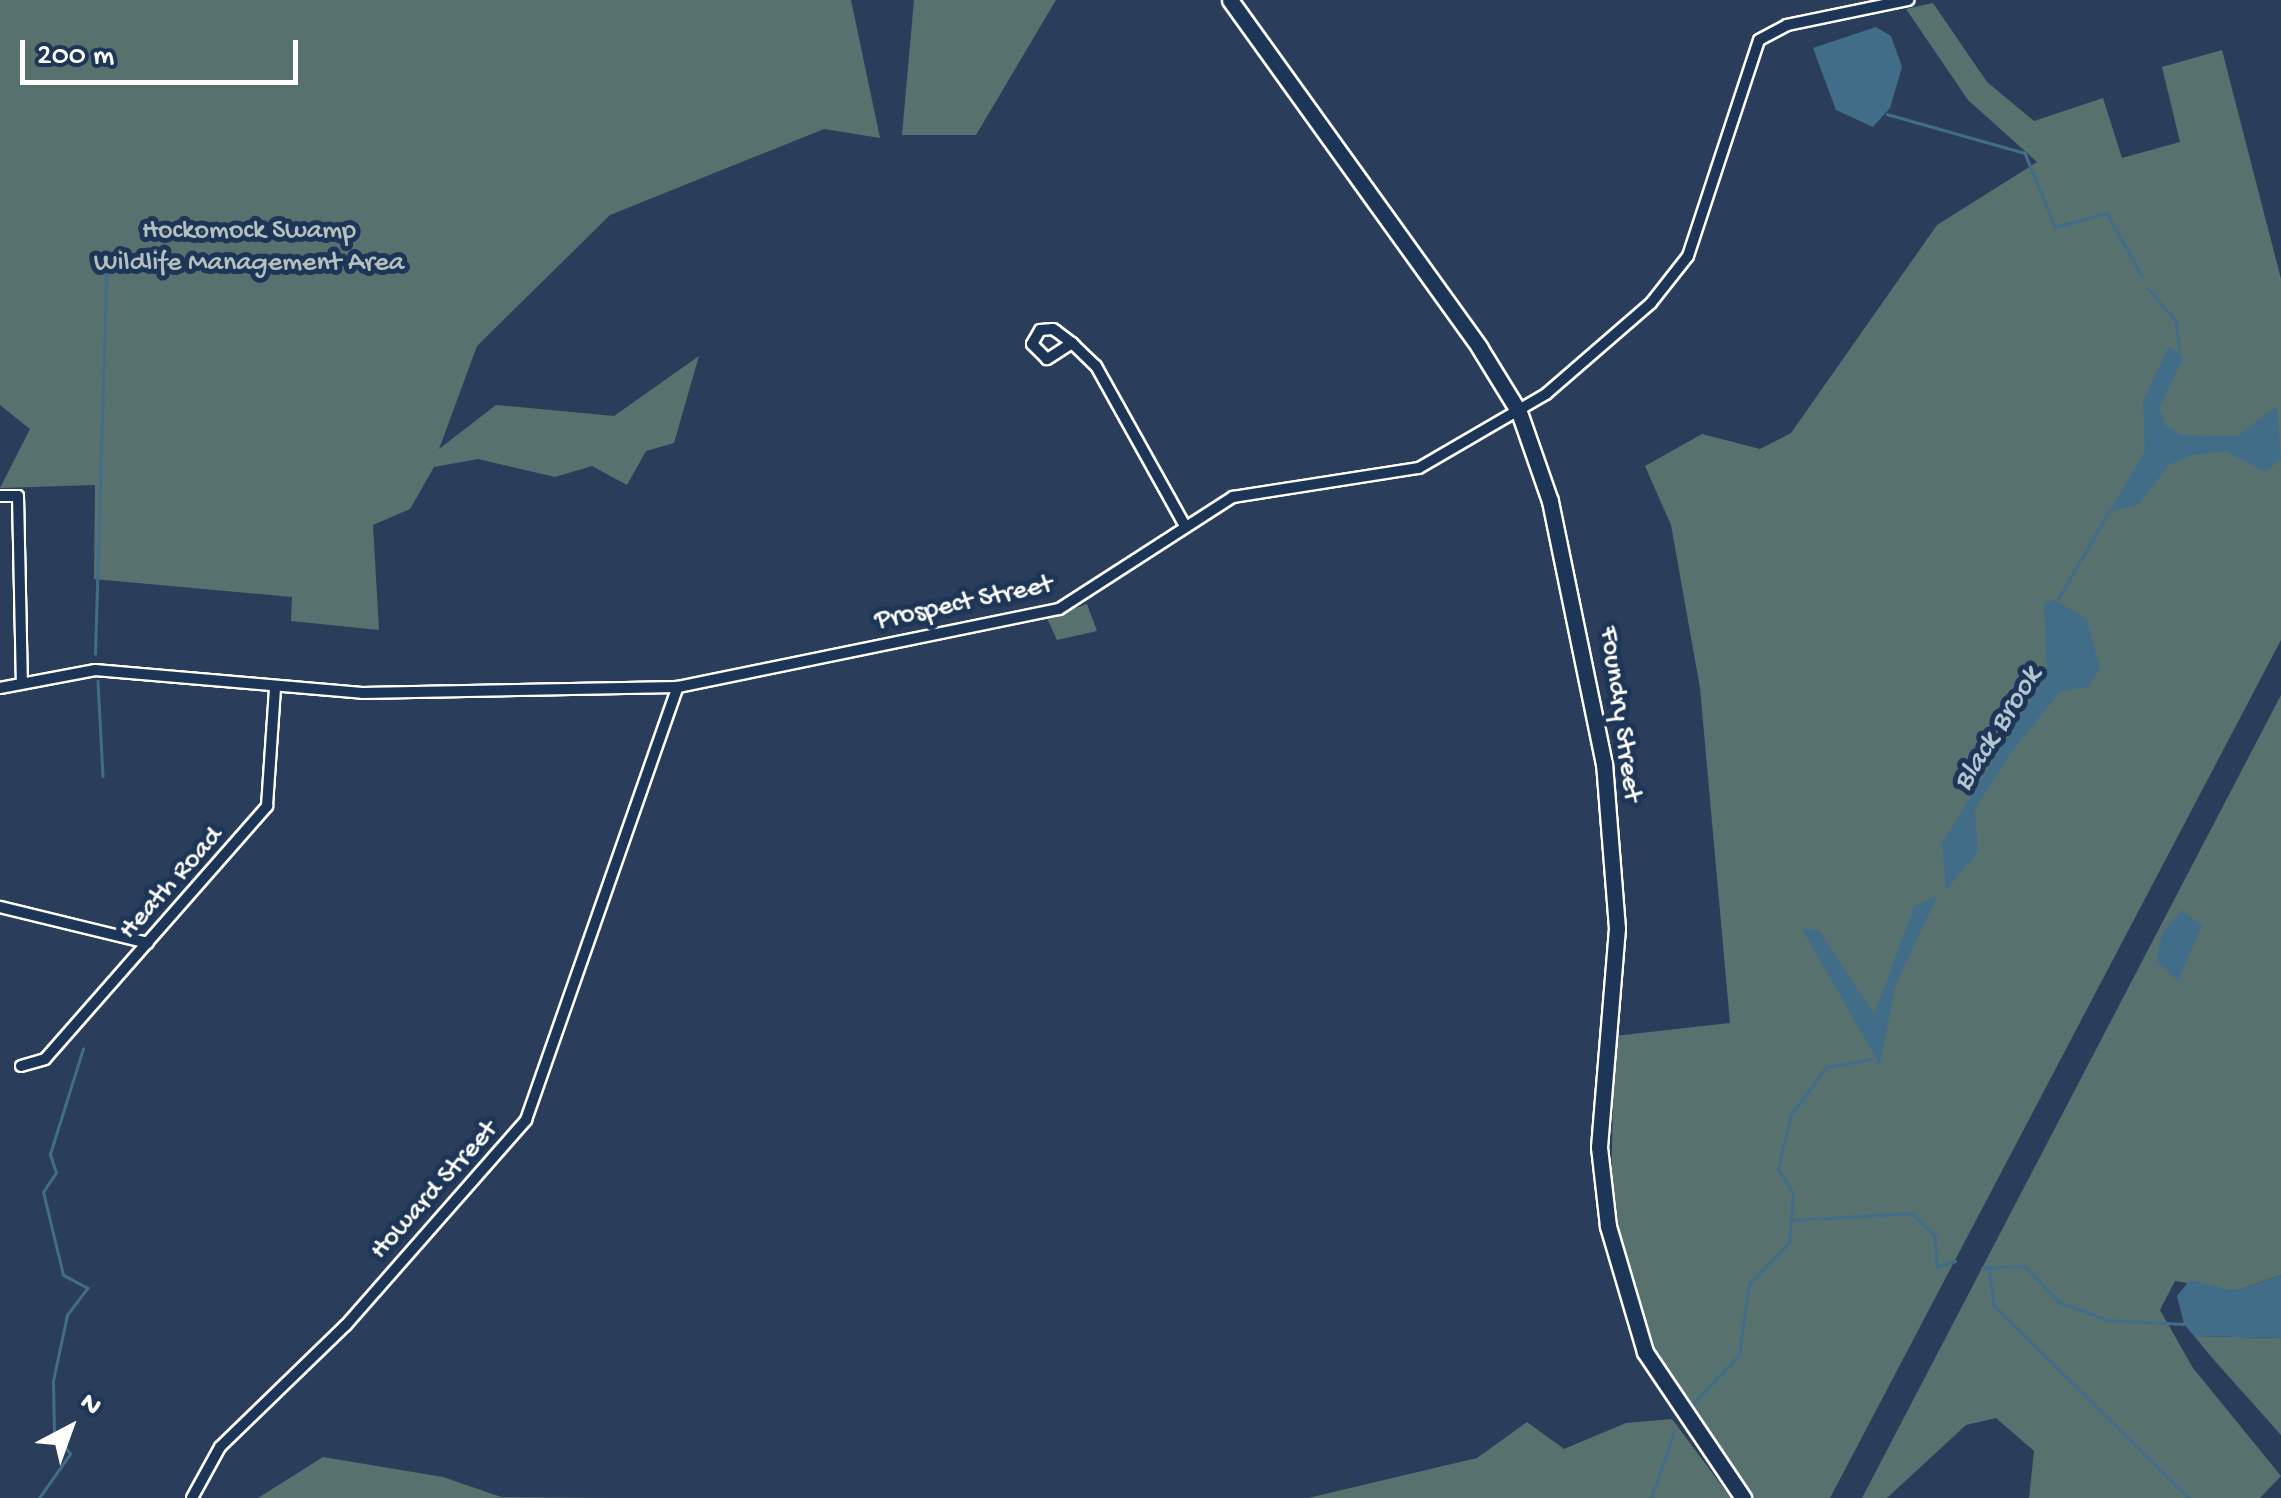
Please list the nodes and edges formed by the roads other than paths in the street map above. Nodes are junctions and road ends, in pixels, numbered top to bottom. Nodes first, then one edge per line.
1 (1230, 0) edge
2 (1908, 0) edge
3 (1072, 343) dead end
4 (1519, 412) junction
5 (0, 496) edge
6 (1184, 524) junction
7 (22, 684) junction
8 (0, 688) edge
9 (274, 688) junction
10 (678, 688) junction
11 (0, 907) edge
12 (148, 943) junction
13 (20, 1066) dead end
14 (192, 1498) edge
15 (1743, 1498) edge

1 - 4 main road, Foundry Street
2 - 4 street, Prospect Street
3 - 6 street
4 - 6 street, Prospect Street
4 - 15 main road, Foundry Street
5 - 7 street
6 - 10 street, Prospect Street
7 - 8 street, Prospect Street
7 - 9 street, Prospect Street
9 - 10 street, Prospect Street
9 - 12 street, Heath Road
10 - 14 street, Howard Street
11 - 12 street
12 - 13 street, Heath Road

